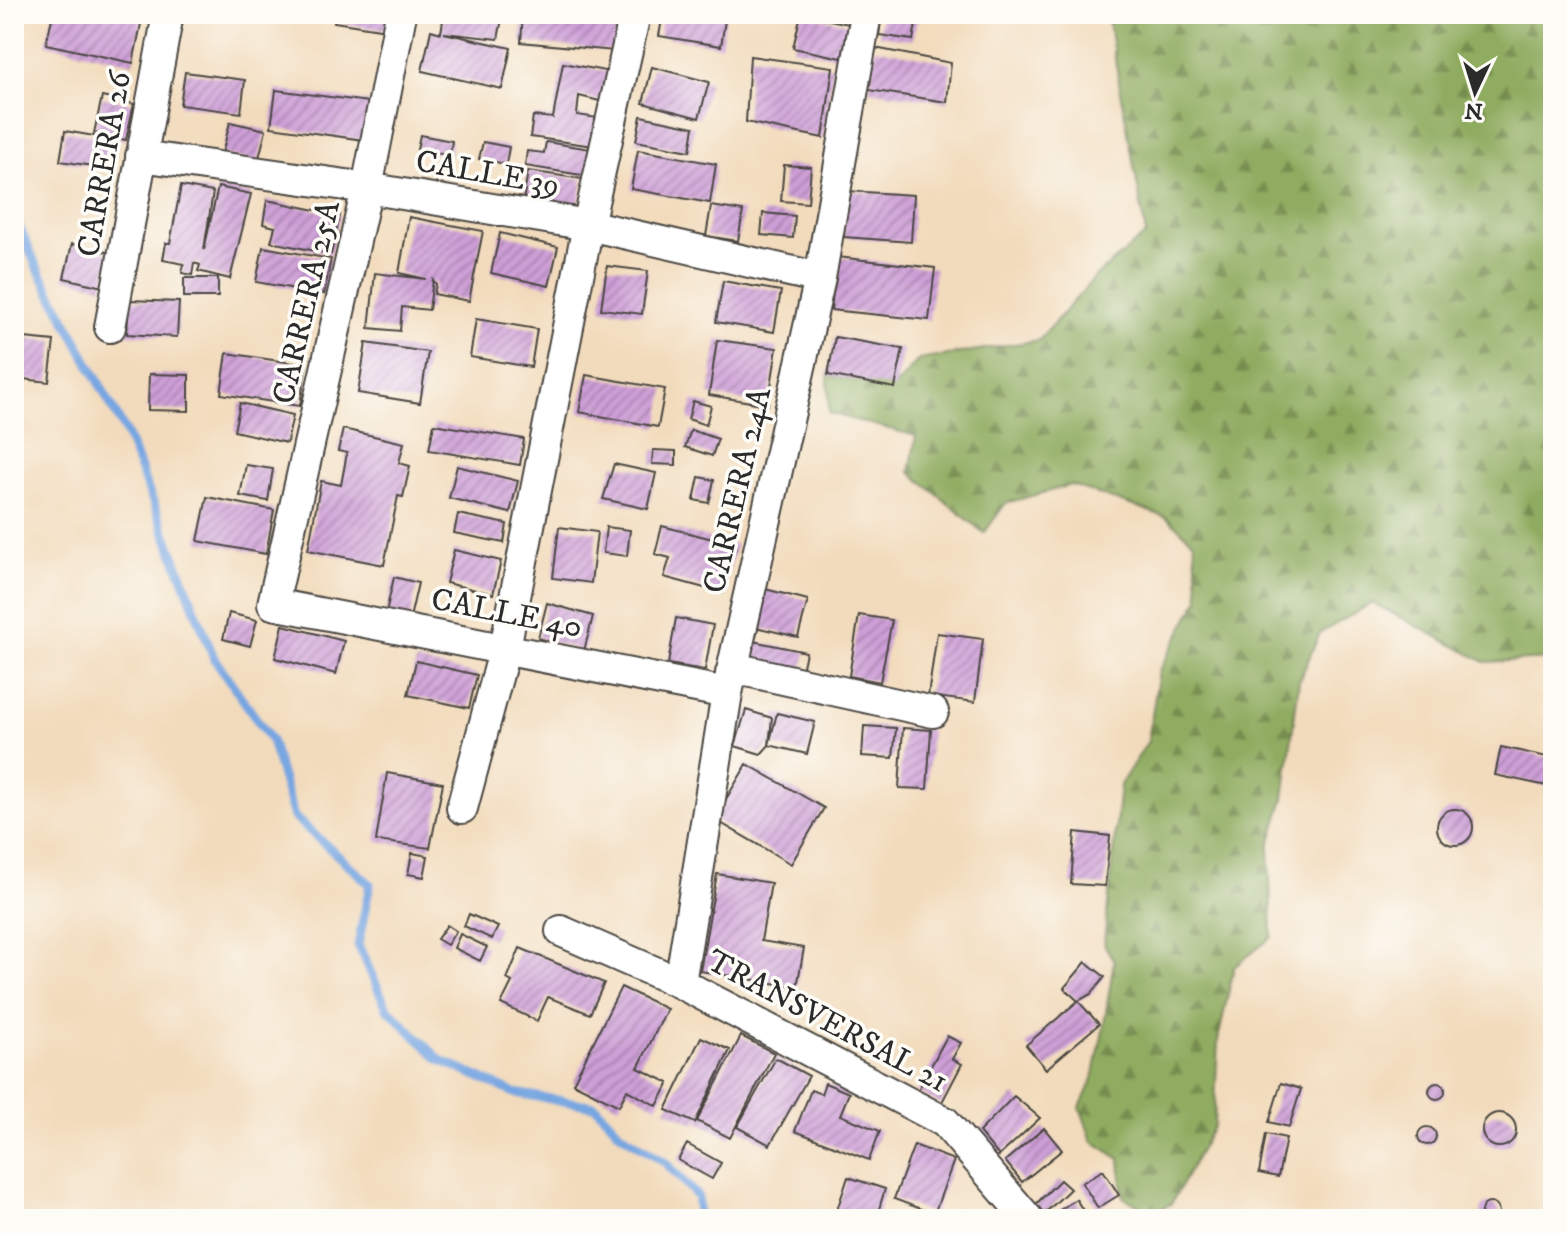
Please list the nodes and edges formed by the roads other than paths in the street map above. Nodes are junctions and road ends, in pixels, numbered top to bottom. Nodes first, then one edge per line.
1 (168, 14) edge
2 (401, 14) edge
3 (635, 14) edge
4 (866, 14) edge
5 (141, 156) junction
6 (367, 188) junction
7 (588, 225) junction
8 (820, 278) junction
9 (110, 327) dead end
10 (273, 604) joint
11 (505, 648) junction
12 (729, 683) junction
13 (933, 712) dead end
14 (462, 808) dead end
15 (561, 931) dead end
16 (680, 983) junction
17 (1028, 1219) edge

1 - 5 street, CARRERA 26
2 - 6 street, CARRERA 25A
3 - 7 street
4 - 8 street, CARRERA 24A
5 - 6 street, CALLE 39
5 - 9 street, CARRERA 26
6 - 7 street, CALLE 39
6 - 10 street, CARRERA 25A
7 - 8 street, CALLE 39
7 - 11 street
8 - 12 street, CARRERA 24A
10 - 11 street, CALLE 40
11 - 12 street, CALLE 40
11 - 14 street
12 - 13 street, CALLE 40
12 - 16 street, CARRERA 24A
15 - 16 street, TRANSVERSAL 21
16 - 17 street, TRANSVERSAL 21

